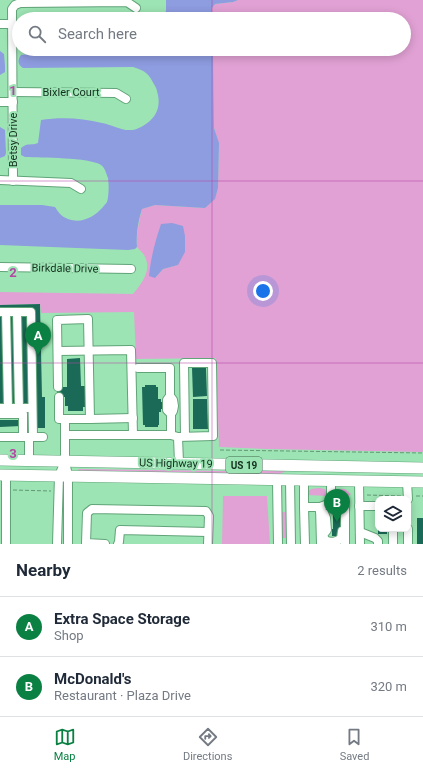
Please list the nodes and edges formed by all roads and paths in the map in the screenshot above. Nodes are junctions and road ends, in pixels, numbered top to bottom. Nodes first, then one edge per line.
1 (136, 8) dead end
2 (0, 24) edge
3 (12, 24) joint
4 (12, 56) edge
5 (13, 92) junction
6 (126, 99) dead end
7 (0, 102) edge
8 (13, 102) junction
9 (0, 180) edge
10 (13, 180) junction
11 (81, 190) dead end
12 (0, 267) edge
13 (131, 269) dead end
14 (3, 312) edge
15 (17, 312) junction
16 (89, 350) junction
17 (58, 351) junction
18 (138, 368) dead end
19 (58, 387) dead end
20 (59, 397) dead end
21 (4, 408) edge
22 (19, 408) junction
23 (32, 408) junction
24 (0, 414) edge
25 (132, 418) junction
26 (64, 419) junction
27 (90, 419) junction
28 (65, 435) junction
29 (133, 435) junction
30 (178, 436) junction
31 (0, 437) edge
32 (29, 437) junction
33 (43, 437) dead end
34 (220, 450) dead end
35 (423, 453) edge
36 (0, 460) edge
37 (29, 461) junction
38 (65, 461) junction
39 (179, 463) junction
40 (383, 468) junction
41 (423, 468) edge
42 (3, 475) edge
43 (64, 476) junction
44 (277, 480) junction
45 (290, 480) junction
46 (304, 481) junction
47 (332, 481) junction
48 (359, 481) junction
49 (408, 482) junction
50 (423, 482) edge
51 (6, 490) junction
52 (58, 491) junction
53 (364, 495) dead end
54 (385, 496) edge
55 (406, 496) edge
56 (416, 496) dead end
57 (423, 496) edge
58 (331, 503) junction
59 (3, 505) edge
60 (343, 505) junction
61 (359, 506) junction
62 (375, 506) edge
63 (304, 508) junction
64 (320, 509) junction
65 (208, 532) junction
66 (393, 532) edge
67 (408, 532) edge
68 (360, 537) edge
69 (345, 540) edge
70 (6, 544) edge
71 (57, 544) edge
72 (68, 544) edge
73 (105, 544) edge
74 (118, 544) edge
75 (208, 544) edge
76 (278, 544) edge
77 (291, 544) edge
78 (305, 544) edge
79 (321, 544) edge
80 (378, 544) edge
81 (393, 544) edge
82 (408, 544) edge

1 - 3 street, Betsy Drive
2 - 3 street
4 - 5 street, Betsy Drive
5 - 6 street, Bixler Court
5 - 8 street, Betsy Drive
7 - 8 street
8 - 10 street, Betsy Drive
9 - 10 street
10 - 11 street
12 - 13 street, Birkdale Drive
14 - 15 street
14 - 21 street
15 - 22 street
15 - 23 street
16 - 17 street
16 - 17 street
16 - 25 street
16 - 27 street
17 - 19 street
18 - 30 street
20 - 26 street
21 - 22 street
22 - 23 street
23 - 32 street
24 - 32 street
25 - 27 street
25 - 29 street
26 - 27 street
26 - 28 street
28 - 29 street
28 - 38 street
29 - 30 street
30 - 30 street
30 - 39 street
31 - 32 street
32 - 33 street
32 - 37 street
34 - 35 path
36 - 37 highway, US Highway 19 / US 19
37 - 38 highway, US Highway 19 / US 19
38 - 39 highway, US Highway 19 / US 19
38 - 43 street
39 - 40 highway, US Highway 19 / US 19
40 - 41 highway, US Highway 19 / US 19
40 - 44 highway
42 - 43 highway, US Highway 19 / US 19
42 - 51 street
43 - 44 highway, US Highway 19 / US 19
43 - 52 street
43 - 72 street
44 - 45 highway, US Highway 19 / US 19
44 - 76 street
45 - 46 highway, US Highway 19 / US 19
45 - 77 street
46 - 47 highway, US Highway 19 / US 19
46 - 63 street
47 - 48 highway, US Highway 19 / US 19
47 - 58 street
48 - 49 highway, US Highway 19 / US 19
48 - 61 street
49 - 50 highway, US Highway 19 / US 19
49 - 55 street
51 - 52 path
51 - 59 street
52 - 71 street
53 - 54 path
56 - 57 path
58 - 60 street
58 - 64 street
59 - 70 street
60 - 64 street
60 - 69 street
61 - 62 street
61 - 68 street
63 - 64 street
63 - 78 street
64 - 79 street
65 - 73 street
65 - 74 street
65 - 75 street
66 - 81 street
67 - 82 street
68 - 69 street
68 - 80 street

